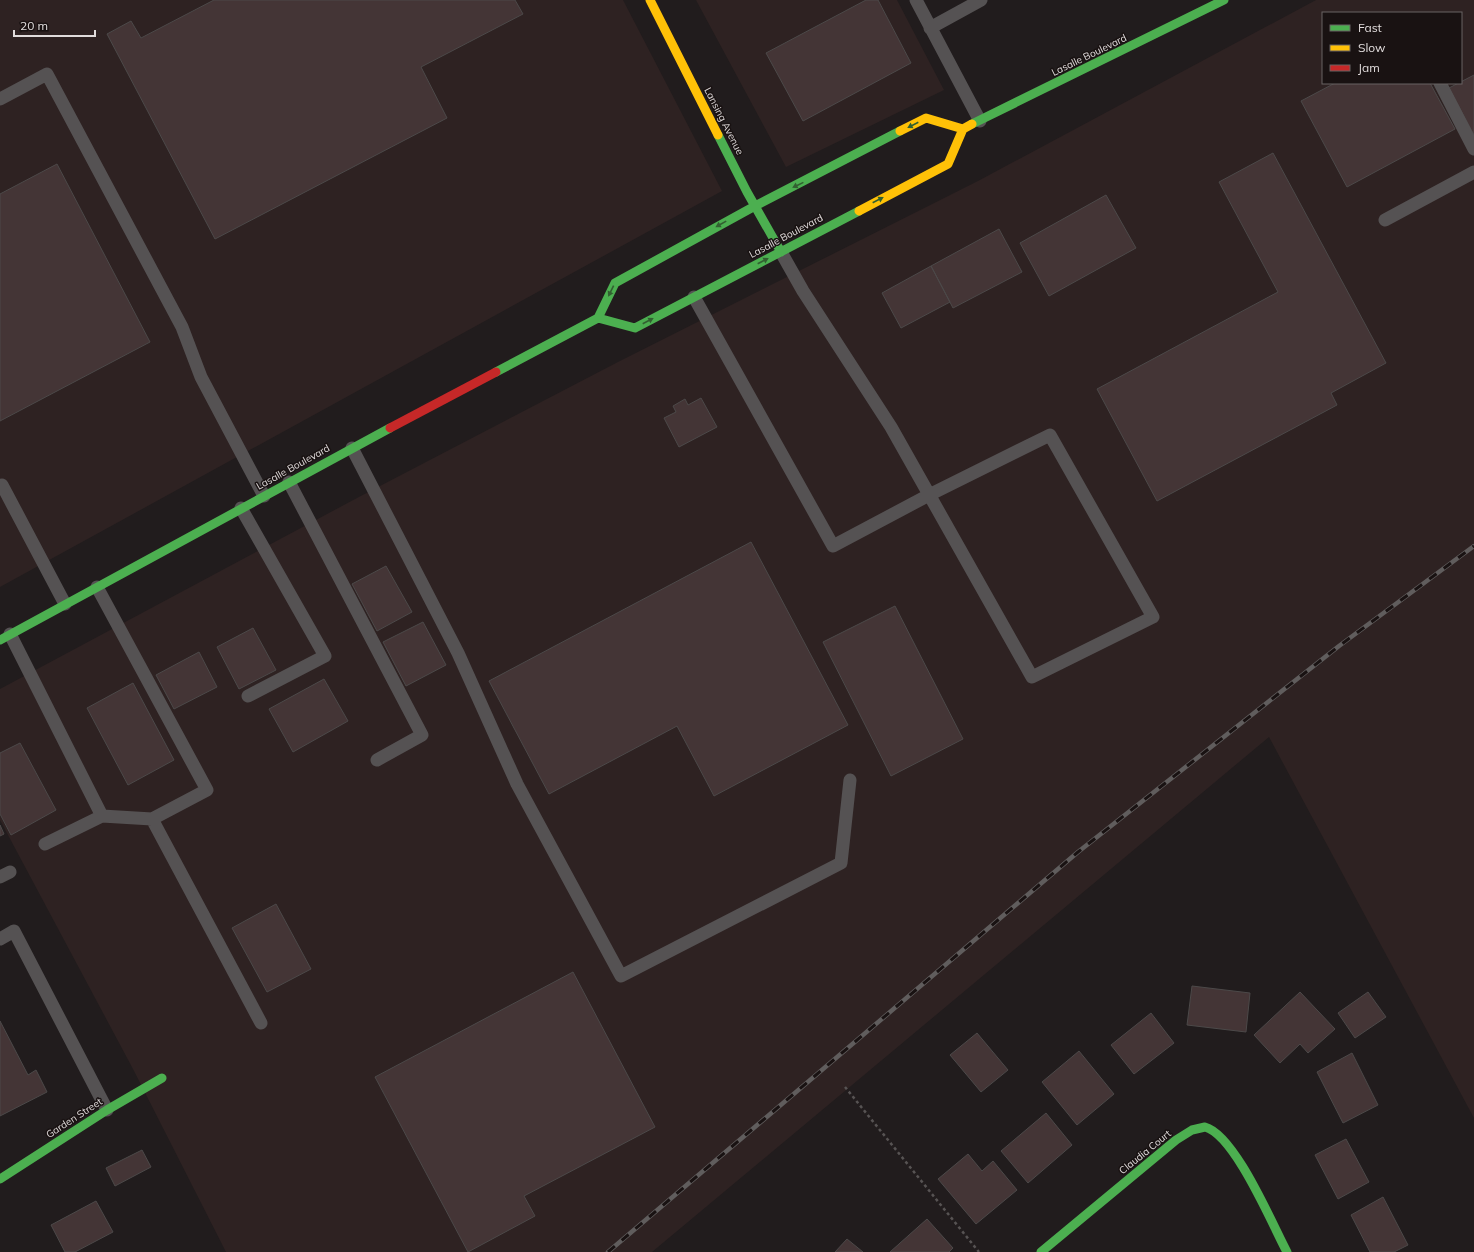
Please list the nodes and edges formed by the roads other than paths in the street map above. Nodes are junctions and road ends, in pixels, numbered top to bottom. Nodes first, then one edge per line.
1 (650, 0) edge
2 (916, 0) edge
3 (981, 0) edge
4 (1224, 0) edge
5 (930, 28) junction
6 (1441, 84) edge
7 (0, 99) edge
8 (980, 121) junction
9 (963, 129) junction
10 (1474, 149) edge
11 (1474, 172) edge
12 (755, 206) junction
13 (1385, 220) dead end
14 (781, 252) junction
15 (694, 298) junction
16 (598, 318) junction
17 (352, 448) junction
18 (289, 482) junction
19 (2, 485) dead end
20 (929, 495) junction
21 (264, 496) junction
22 (241, 508) junction
23 (97, 587) junction
24 (65, 604) junction
25 (5, 637) edge
26 (248, 696) dead end
27 (377, 760) dead end
28 (850, 780) dead end
29 (102, 816) junction
30 (152, 819) junction
31 (45, 844) dead end
32 (0, 939) edge
33 (261, 1023) dead end
34 (162, 1078) dead end
35 (107, 1110) junction
36 (0, 1179) edge
37 (1041, 1252) edge
38 (1287, 1252) edge

1 - 12 main road, Lansing Avenue
2 - 5 lane
3 - 5 lane
4 - 8 main road, Lasalle Boulevard
5 - 8 lane
6 - 10 lane
7 - 21 lane
8 - 9 main road, Lasalle Boulevard
9 -> 12 main road
14 -> 9 main road, Lasalle Boulevard
11 - 13 lane
12 - 14 main road, Lansing Avenue
12 -> 16 main road
15 -> 14 main road, Lasalle Boulevard
14 - 20 lane
16 -> 15 main road, Lasalle Boulevard
15 - 20 lane
16 - 17 main road, Lasalle Boulevard
17 - 18 main road, Lasalle Boulevard
17 - 28 lane
18 - 21 main road, Lasalle Boulevard
18 - 27 lane
19 - 24 lane
20 - 20 lane
21 - 22 main road, Lasalle Boulevard
22 - 23 main road, Lasalle Boulevard
22 - 26 lane
23 - 24 main road, Lasalle Boulevard
23 - 30 lane
24 - 25 main road, Lasalle Boulevard
25 - 29 lane
29 - 30 lane
29 - 31 lane
30 - 33 lane
32 - 35 lane
34 - 35 main road, Garden Street
35 - 36 main road, Garden Street
37 - 38 main road, Claudia Court

